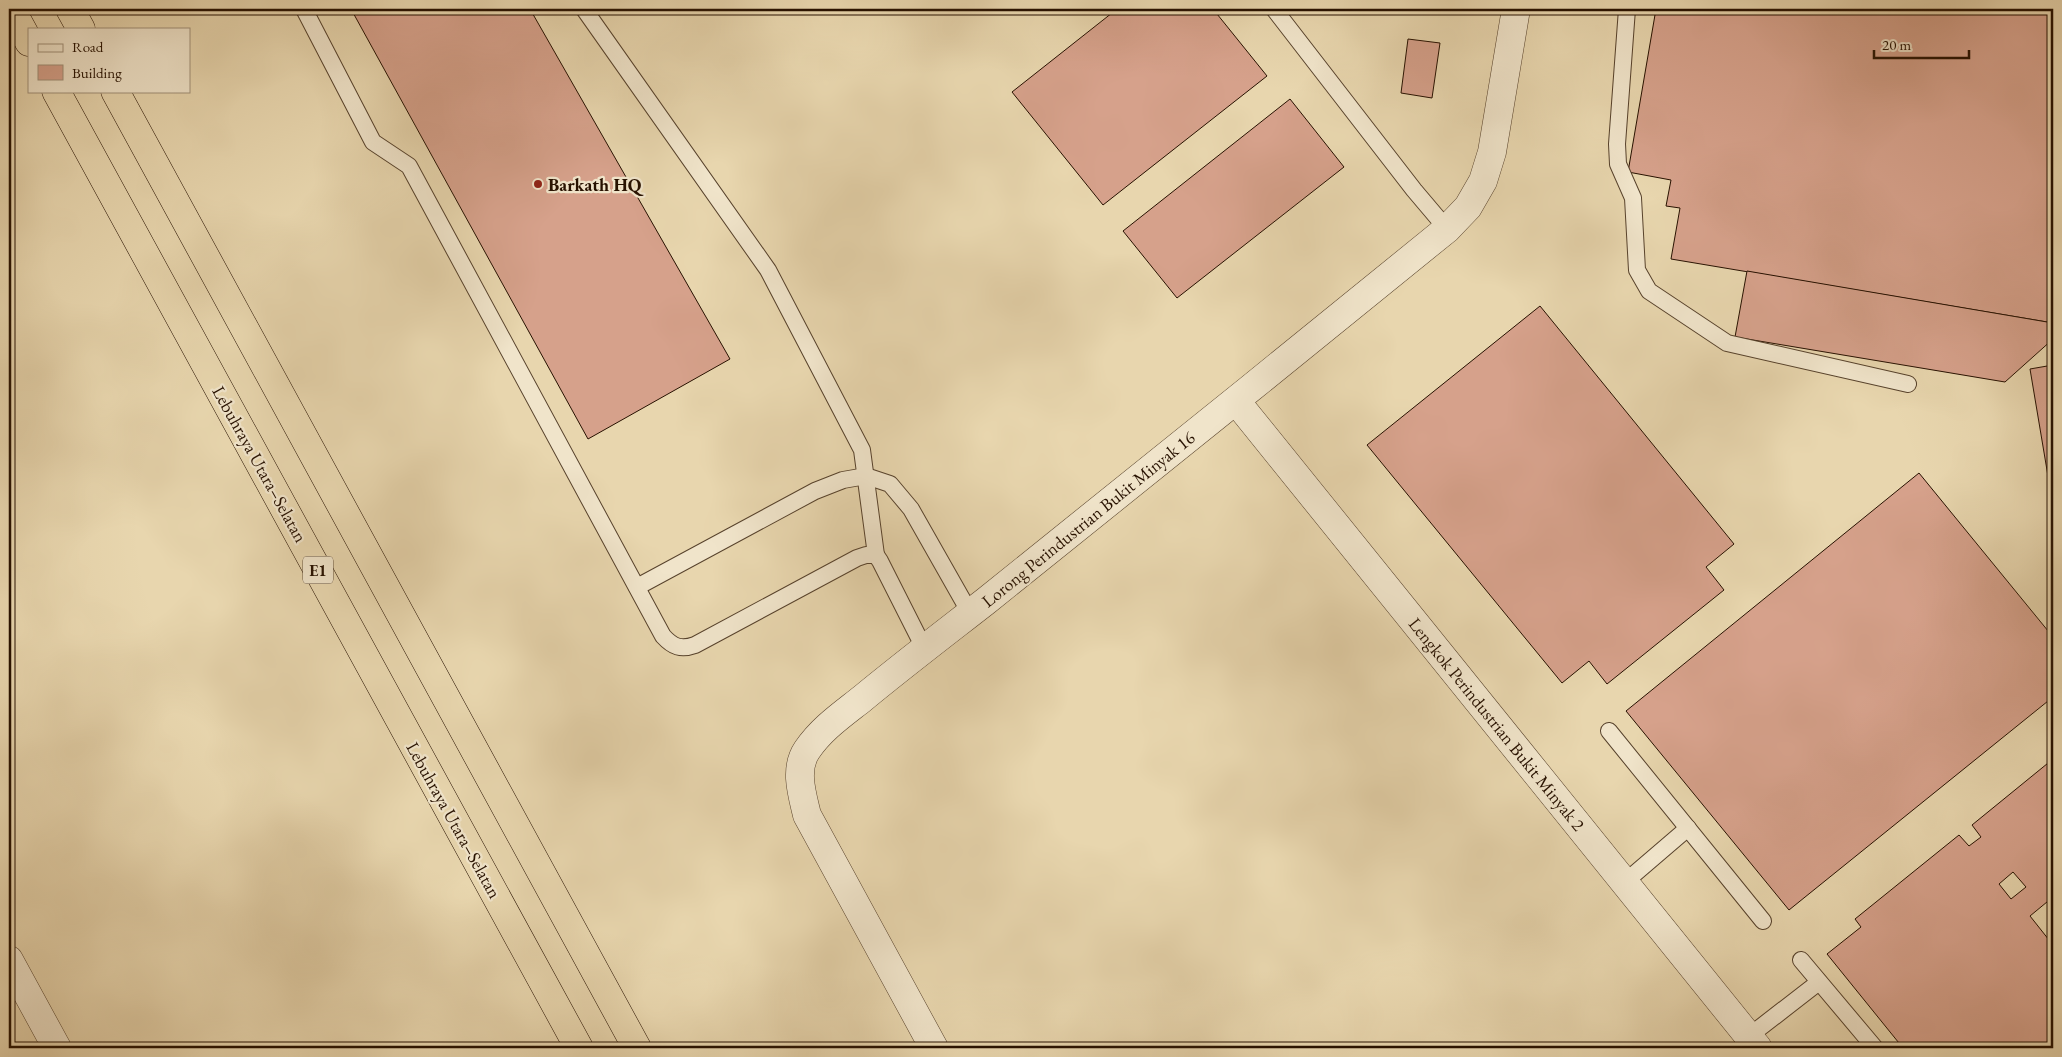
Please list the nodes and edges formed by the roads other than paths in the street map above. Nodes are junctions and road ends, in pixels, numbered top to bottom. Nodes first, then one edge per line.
1 (11, 9) edge
2 (70, 9) edge
3 (304, 9) edge
4 (584, 9) edge
5 (1274, 9) edge
6 (1516, 9) edge
7 (1627, 9) edge
8 (80, 28) edge
9 (28, 40) edge
10 (57, 92) edge
11 (116, 92) edge
12 (1447, 229) junction
13 (1908, 384) dead end
14 (1236, 401) junction
15 (866, 476) junction
16 (876, 555) junction
17 (637, 587) junction
18 (970, 613) junction
19 (924, 648) junction
20 (1609, 731) dead end
21 (1688, 828) junction
22 (1625, 882) junction
23 (1763, 921) dead end
24 (9, 960) edge
25 (1801, 960) dead end
26 (1819, 982) junction
27 (1753, 1042) edge
28 (57, 1048) edge
29 (579, 1048) edge
30 (637, 1048) edge
31 (934, 1048) edge
32 (1875, 1048) edge

1 - 9 highway
2 - 8 highway
3 - 17 lane
4 - 15 lane
5 - 12 lane
6 - 12 street, Lorong Perindustrian Bukit Minyak 16
7 - 13 lane
10 - 29 highway, Lebuhraya Utara–Selatan / E1
11 - 30 highway
12 - 14 street, Lorong Perindustrian Bukit Minyak 16
14 - 18 street, Lorong Perindustrian Bukit Minyak 16
14 - 22 street, Lengkok Perindustrian Bukit Minyak 2
15 - 16 lane
15 - 17 lane
15 - 18 lane
16 - 17 lane
16 - 19 lane
18 - 19 street, Lorong Perindustrian Bukit Minyak 16
19 - 31 street, Lorong Perindustrian Bukit Minyak 16
20 - 21 lane
21 - 22 lane
21 - 23 lane
22 - 27 street, Lengkok Perindustrian Bukit Minyak 2
24 - 28 street
25 - 26 lane
26 - 27 lane
26 - 32 lane

